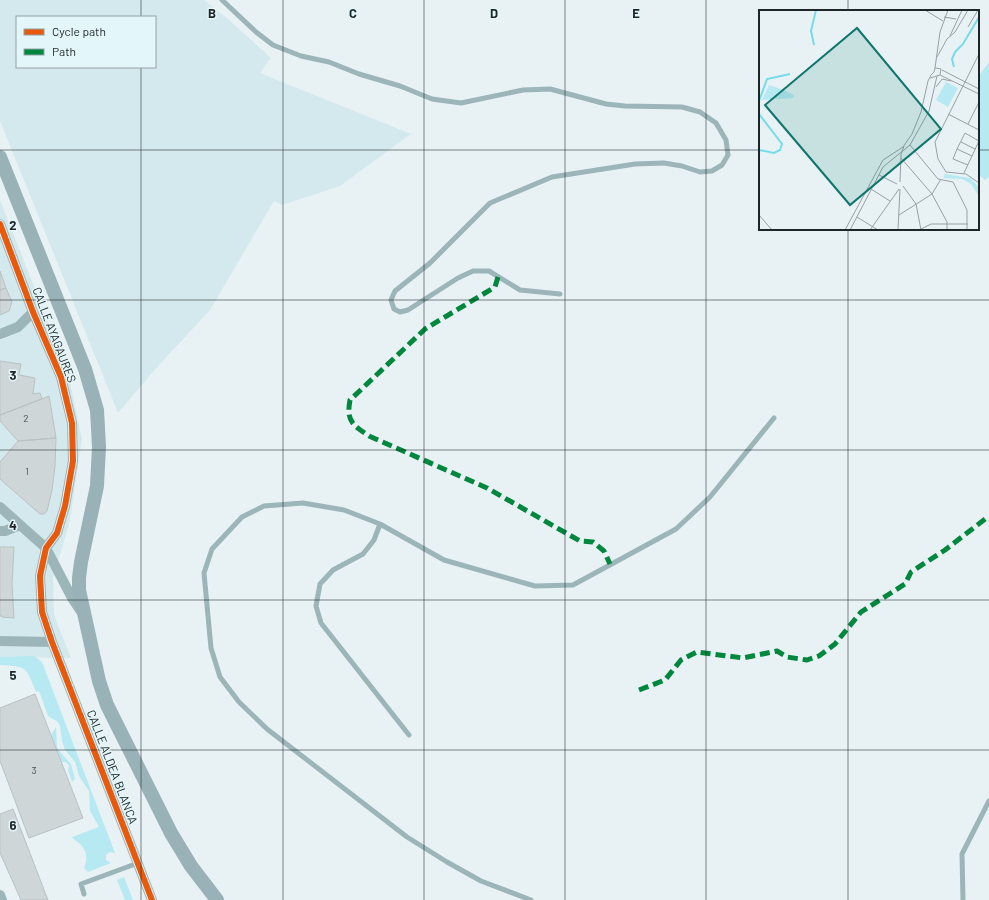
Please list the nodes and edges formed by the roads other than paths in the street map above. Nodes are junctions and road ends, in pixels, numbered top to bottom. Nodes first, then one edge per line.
1 (222, 0) edge
2 (0, 157) edge
3 (0, 224) edge
4 (560, 294) dead end
5 (33, 312) junction
6 (0, 334) edge
7 (774, 418) dead end
8 (0, 507) edge
9 (380, 524) junction
10 (20, 525) junction
11 (0, 530) edge
12 (46, 548) junction
13 (84, 617) junction
14 (0, 642) edge
15 (52, 642) junction
16 (409, 735) dead end
17 (989, 801) edge
18 (138, 863) junction
19 (84, 894) dead end
20 (0, 895) edge
21 (2, 900) edge
22 (152, 900) edge
23 (217, 900) edge
24 (531, 900) edge
25 (963, 900) edge

1 - 4 lane
2 - 13 main road
3 - 5 street, CALLE AYAGAURES
5 - 6 street
5 - 12 street, CALLE AYAGAURES
7 - 9 lane
8 - 10 street
9 - 16 lane
9 - 24 lane
10 - 11 street
10 - 12 street
12 - 13 street
12 - 15 street, CALLE AYAGAURES
13 - 23 main road
14 - 15 street
15 - 18 street, CALLE ALDEA BLANCA
17 - 25 lane
18 - 19 lane
18 - 22 street, CALLE ALDEA BLANCA
20 - 21 street

